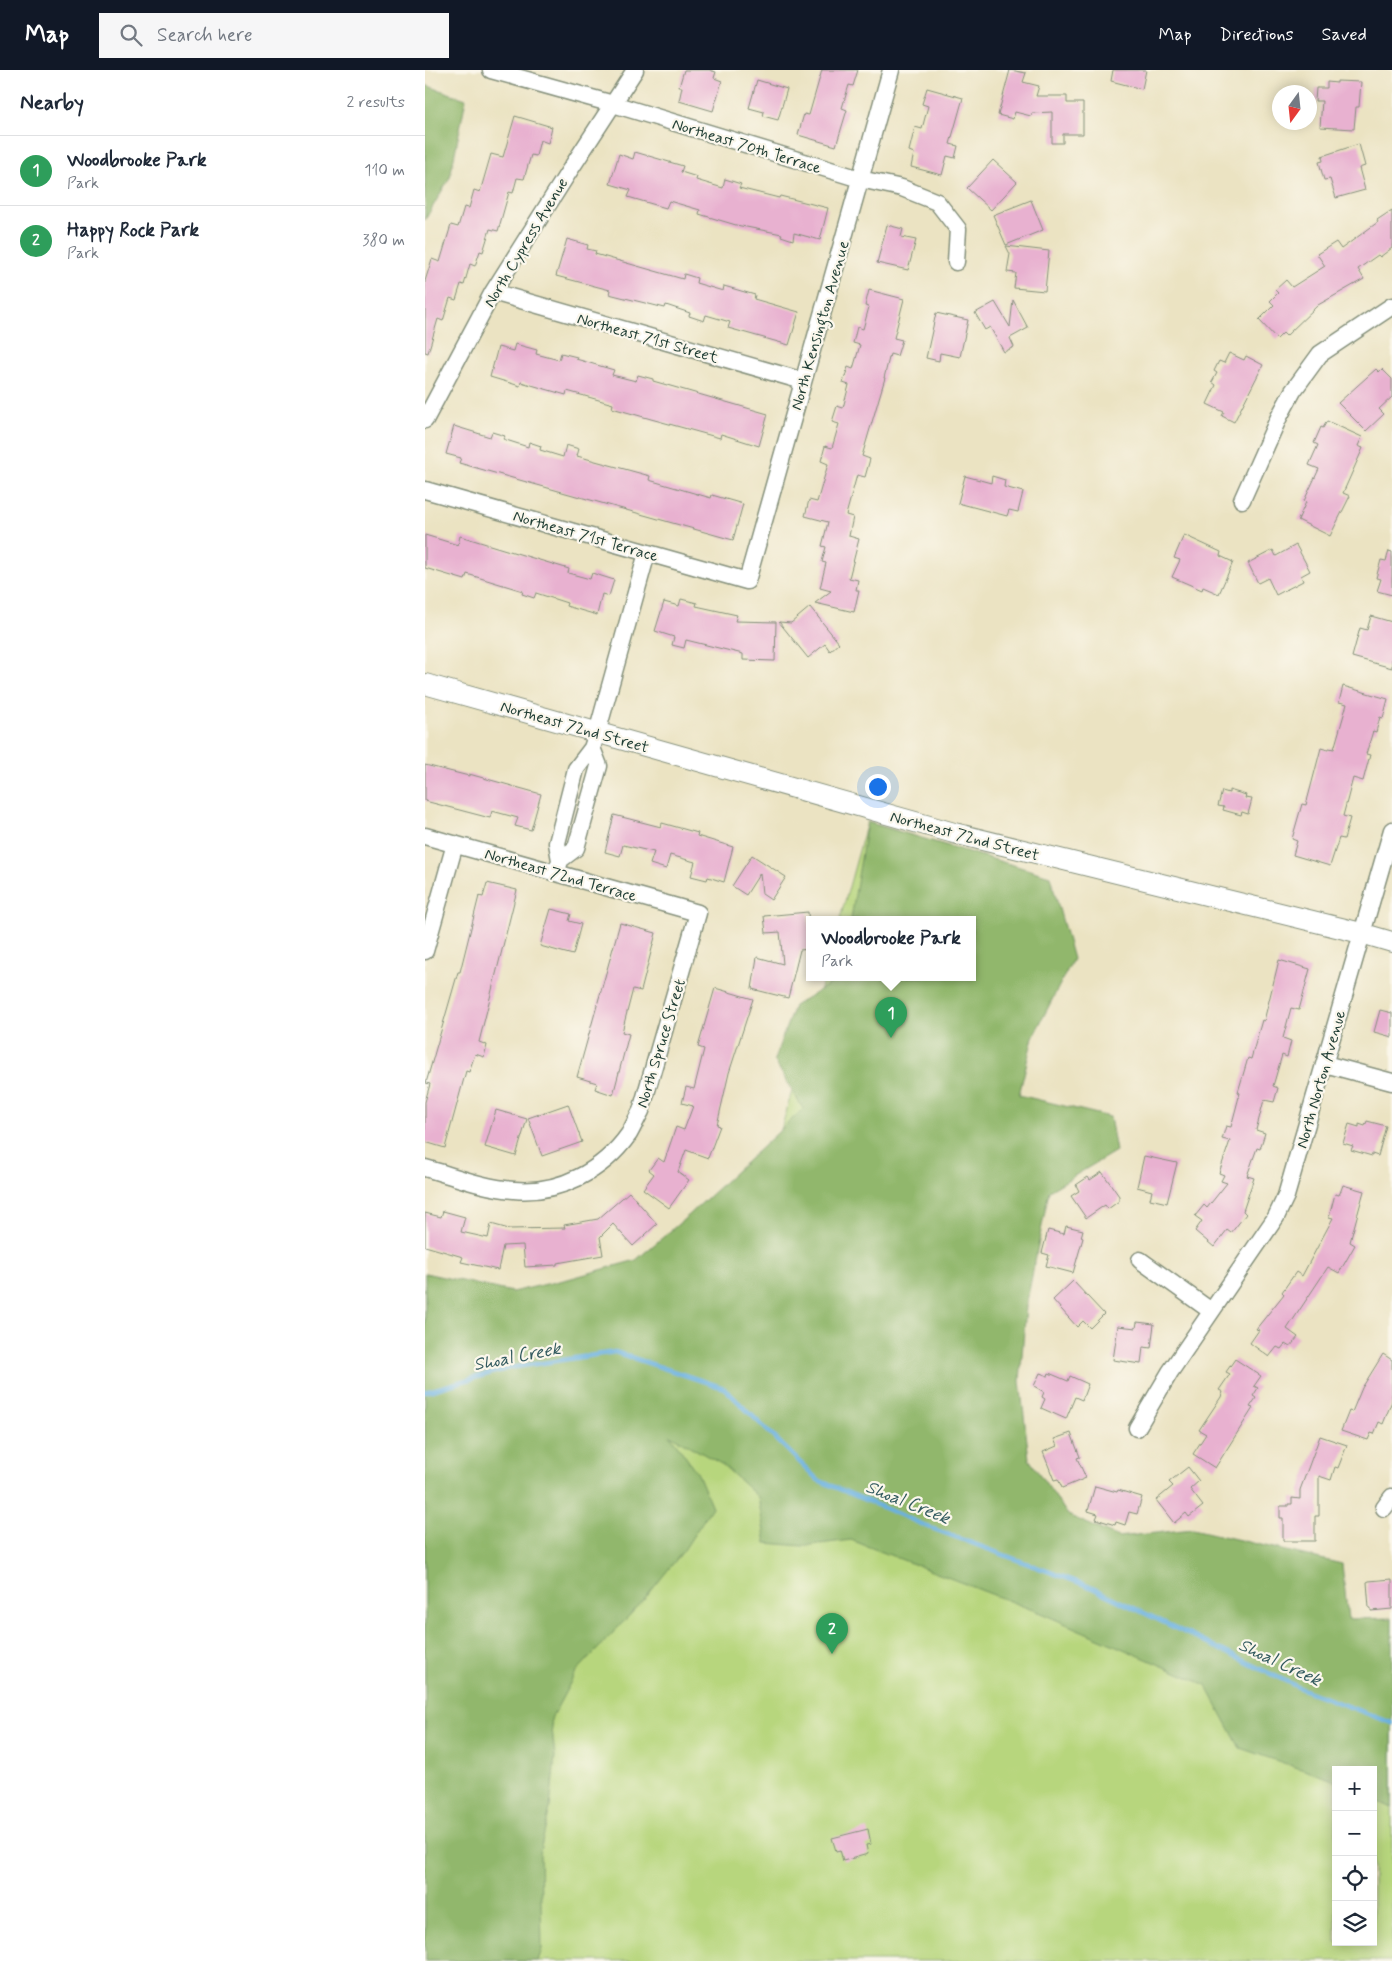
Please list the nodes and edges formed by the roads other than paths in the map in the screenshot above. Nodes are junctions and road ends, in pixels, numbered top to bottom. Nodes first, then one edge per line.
1 (491, 70) edge
2 (635, 70) edge
3 (891, 70) edge
4 (613, 104) junction
5 (860, 179) junction
6 (956, 262) dead end
7 (493, 292) junction
8 (1392, 306) edge
9 (803, 382) junction
10 (425, 420) edge
11 (425, 490) edge
12 (1242, 500) dead end
13 (647, 553) junction
14 (747, 581) joint
15 (425, 684) edge
16 (594, 740) junction
17 (1392, 830) edge
18 (425, 836) edge
19 (455, 844) junction
20 (559, 866) junction
21 (698, 912) joint
22 (1361, 933) junction
23 (1392, 942) edge
24 (425, 951) edge
25 (1325, 1064) junction
26 (1392, 1082) edge
27 (425, 1168) edge
28 (1140, 1260) dead end
29 (1211, 1311) junction
30 (1137, 1428) dead end

1 - 4 street, Northeast 70th Terrace
2 - 4 street, North Cypress Avenue
3 - 5 street, North Kensington Avenue
4 - 5 street, Northeast 70th Terrace
4 - 7 street, North Cypress Avenue
5 - 6 street, Northeast 70th Terrace
5 - 9 street, North Kensington Avenue
7 - 9 street, Northeast 71st Street
7 - 10 street, North Cypress Avenue
8 - 12 street
9 - 14 street, North Kensington Avenue
11 - 13 street, Northeast 71st Terrace
13 - 14 street, Northeast 71st Terrace
13 - 16 street
15 - 16 main road, Northeast 72nd Street
16 - 20 street
16 - 22 main road, Northeast 72nd Street
17 - 22 street, North Norton Avenue
18 - 19 street, Northeast 72nd Terrace
19 - 20 street, Northeast 72nd Terrace
19 - 24 street
20 - 21 street, Northeast 72nd Terrace
21 - 27 street, North Spruce Street
22 - 23 main road, Northeast 72nd Street
22 - 25 street, North Norton Avenue
25 - 26 street
25 - 29 street, North Norton Avenue
28 - 29 street
29 - 30 street, North Norton Avenue

